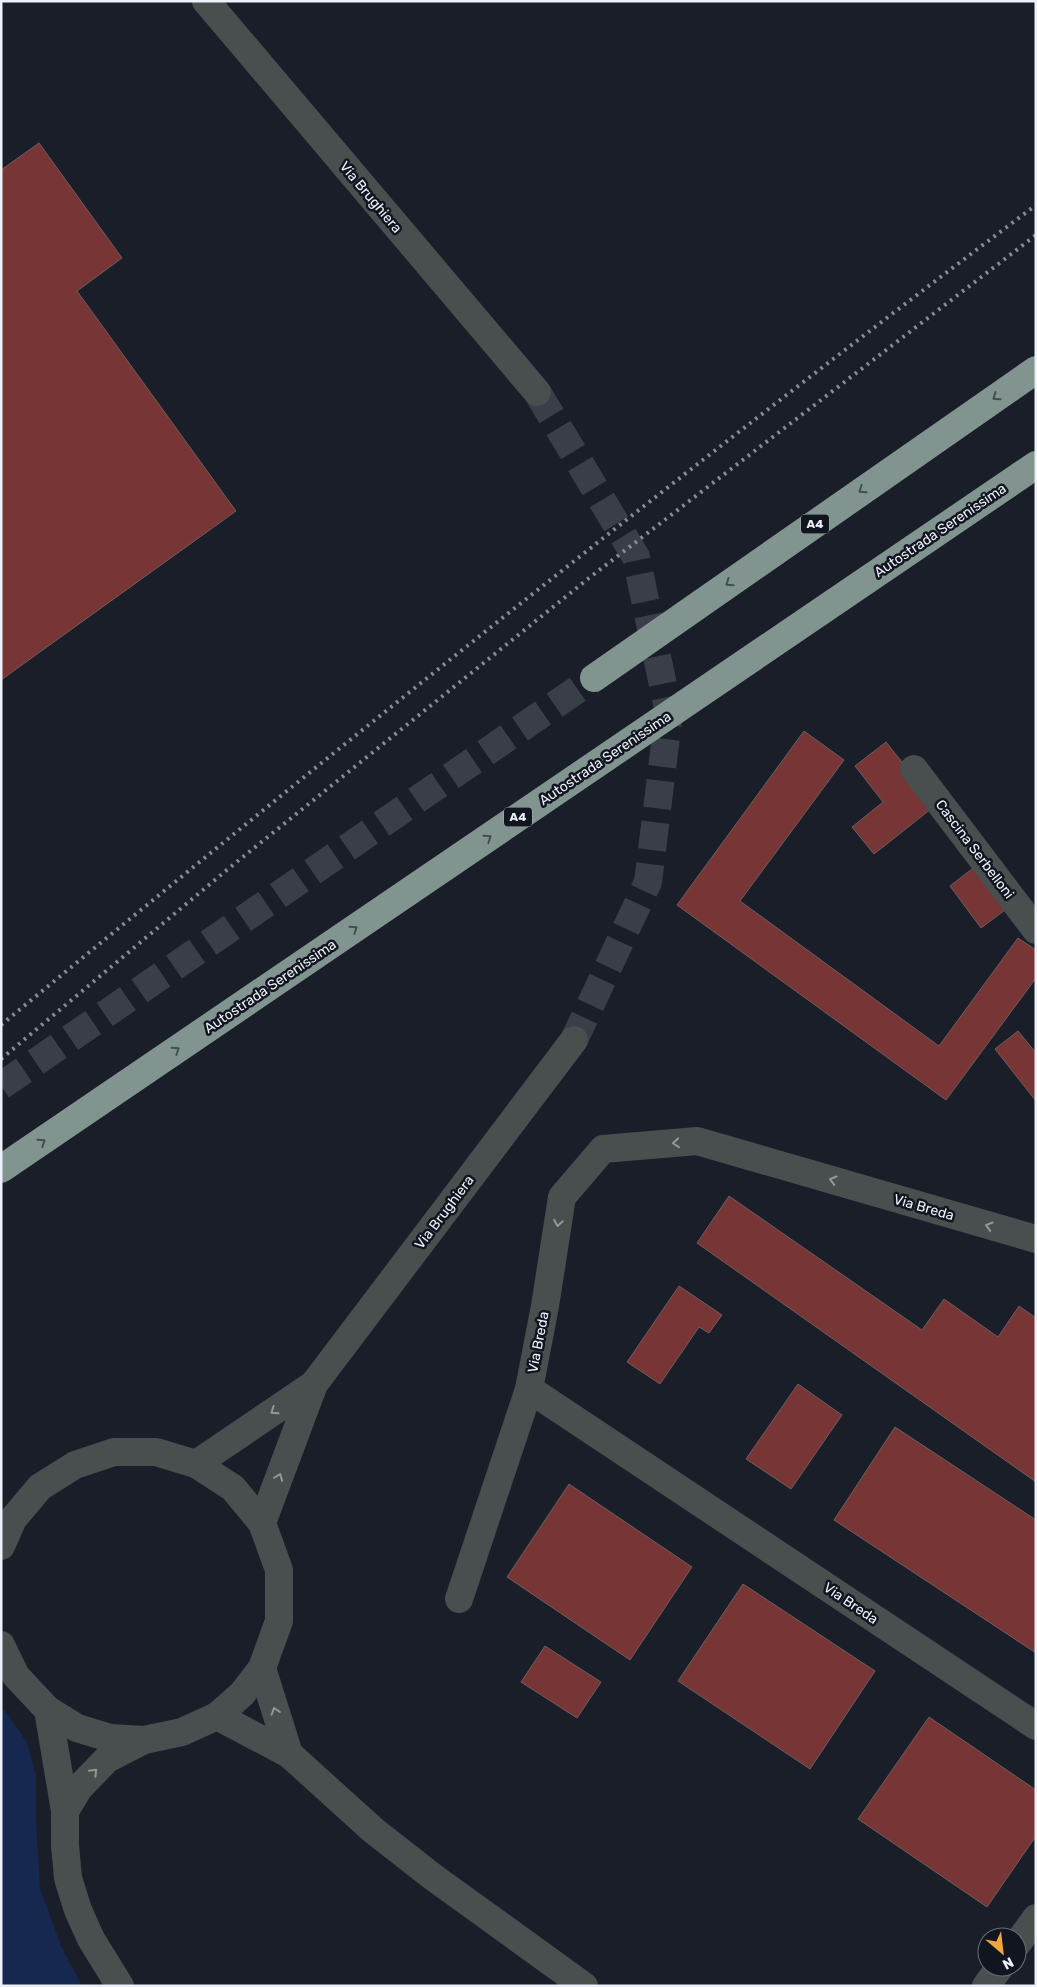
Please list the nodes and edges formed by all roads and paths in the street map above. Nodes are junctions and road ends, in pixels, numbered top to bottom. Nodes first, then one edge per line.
1 (206, 1) edge
2 (1036, 370) edge
3 (537, 392) tunnel mouth
4 (1036, 465) edge
5 (594, 678) tunnel mouth
6 (914, 768) dead end
7 (1036, 930) edge
8 (574, 1040) tunnel mouth
9 (1, 1169) edge
10 (1036, 1239) edge
11 (314, 1384) junction
12 (529, 1390) junction
13 (196, 1464) junction
14 (7, 1522) edge
15 (262, 1523) junction
16 (1, 1546) edge
17 (459, 1600) dead end
18 (1, 1645) edge
19 (262, 1668) junction
20 (48, 1710) junction
21 (217, 1716) junction
22 (1036, 1726) edge
23 (144, 1740) junction
24 (289, 1754) junction
25 (65, 1811) junction
26 (1036, 1918) edge
27 (1027, 1930) edge
28 (120, 1986) edge
29 (584, 1986) edge

1 - 3 street, Via Brughiera
2 -> 5 highway, A4
9 -> 4 highway, Autostrada Serenissima / A4
6 - 7 street, Cascina Serbelloni
8 - 11 street, Via Brughiera
10 -> 12 street, Via Breda
11 -> 13 street, Via Brughiera
15 -> 11 street, Via Brughiera
12 - 17 street
12 - 22 street, Via Breda
13 - 14 street
13 - 15 street
14 - 16 street
15 - 19 street
18 - 20 street
19 - 21 street
24 -> 19 street
20 - 23 street
20 - 25 street
21 - 23 street
21 - 24 street
25 -> 23 street
24 - 29 street
25 - 28 street
26 - 27 street

